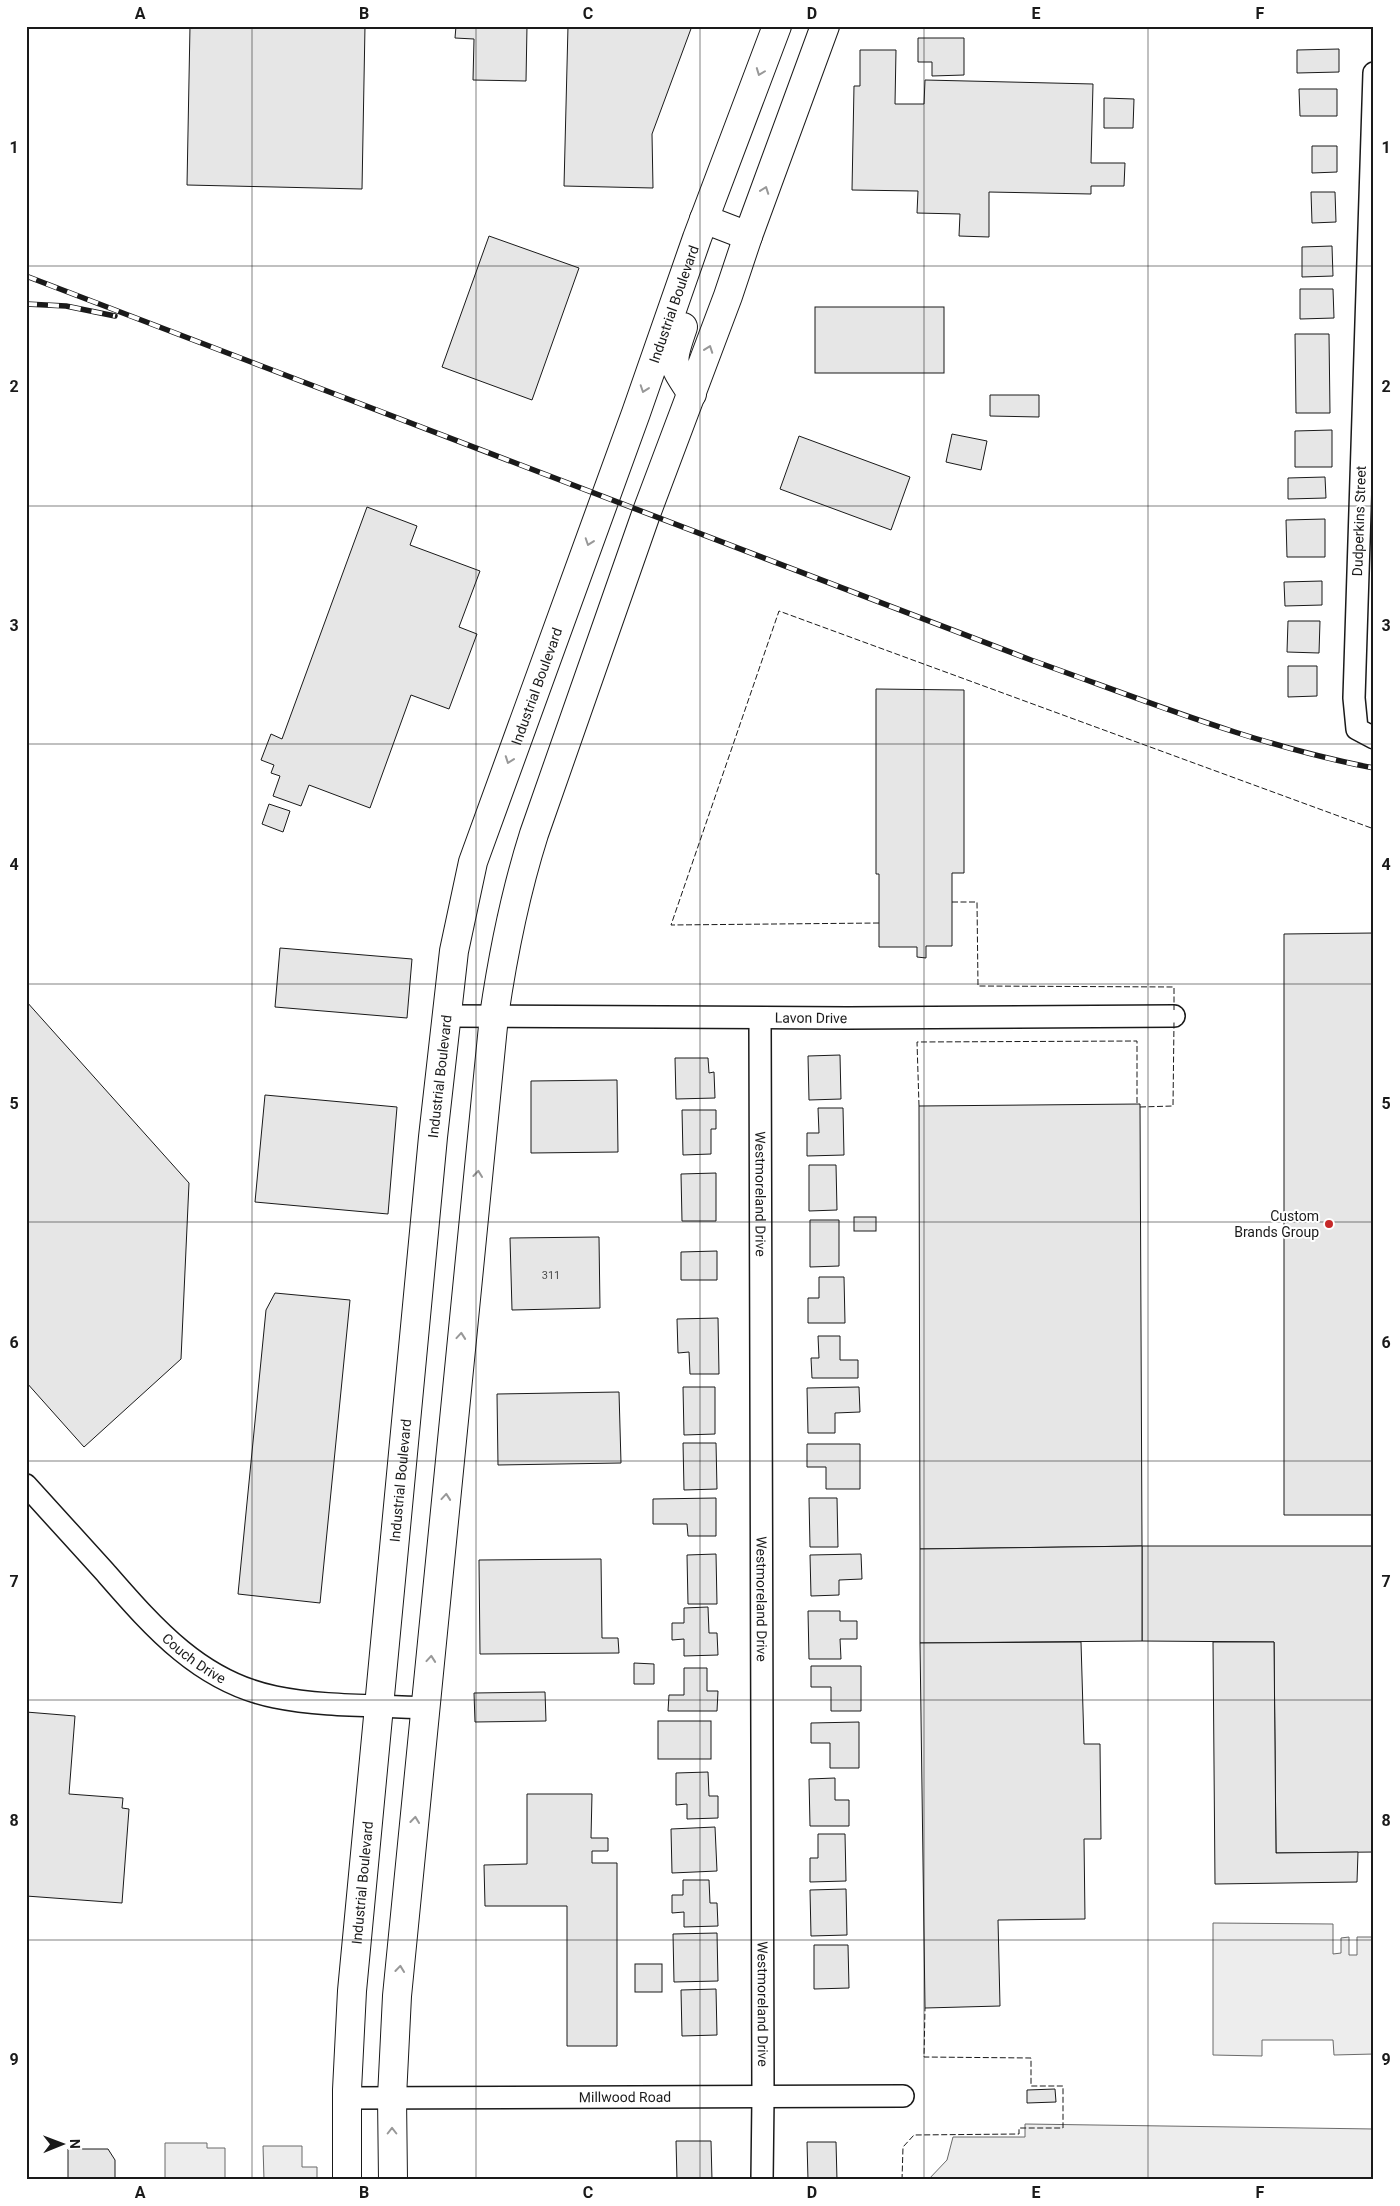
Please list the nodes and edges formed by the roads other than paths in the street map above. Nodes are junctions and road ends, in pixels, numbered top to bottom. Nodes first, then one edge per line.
1 (777, 26) edge
2 (825, 26) edge
3 (1374, 73) edge
4 (700, 229) junction
5 (748, 236) junction
6 (692, 394) junction
7 (1365, 734) edge
8 (447, 1016) junction
9 (494, 1016) junction
10 (1174, 1016) dead end
11 (760, 1018) junction
12 (26, 1485) edge
13 (378, 1706) junction
14 (426, 1708) junction
15 (903, 2096) dead end
16 (392, 2097) junction
17 (346, 2098) junction
18 (763, 2098) junction
19 (346, 2180) edge
20 (392, 2180) edge
21 (762, 2180) edge

1 -> 4 main road, Industrial Boulevard
5 -> 2 main road
3 - 7 street, Dudperkins Street
4 - 5 main road
4 - 6 main road
4 -> 8 main road, Industrial Boulevard
6 -> 5 main road
6 - 9 main road
8 - 9 street, Lavon Drive
8 - 13 main road, Industrial Boulevard
9 - 11 street, Lavon Drive
14 -> 9 main road
10 - 11 street, Lavon Drive
11 - 18 street, Westmoreland Drive
12 - 13 street, Couch Drive
13 - 14 street, Couch Drive
13 - 17 main road, Industrial Boulevard
16 -> 14 main road
15 - 18 street, Millwood Road
16 - 17 street, Millwood Road
16 - 18 street, Millwood Road
20 -> 16 main road
17 - 19 main road, Industrial Boulevard
18 - 21 street, Westmoreland Drive

